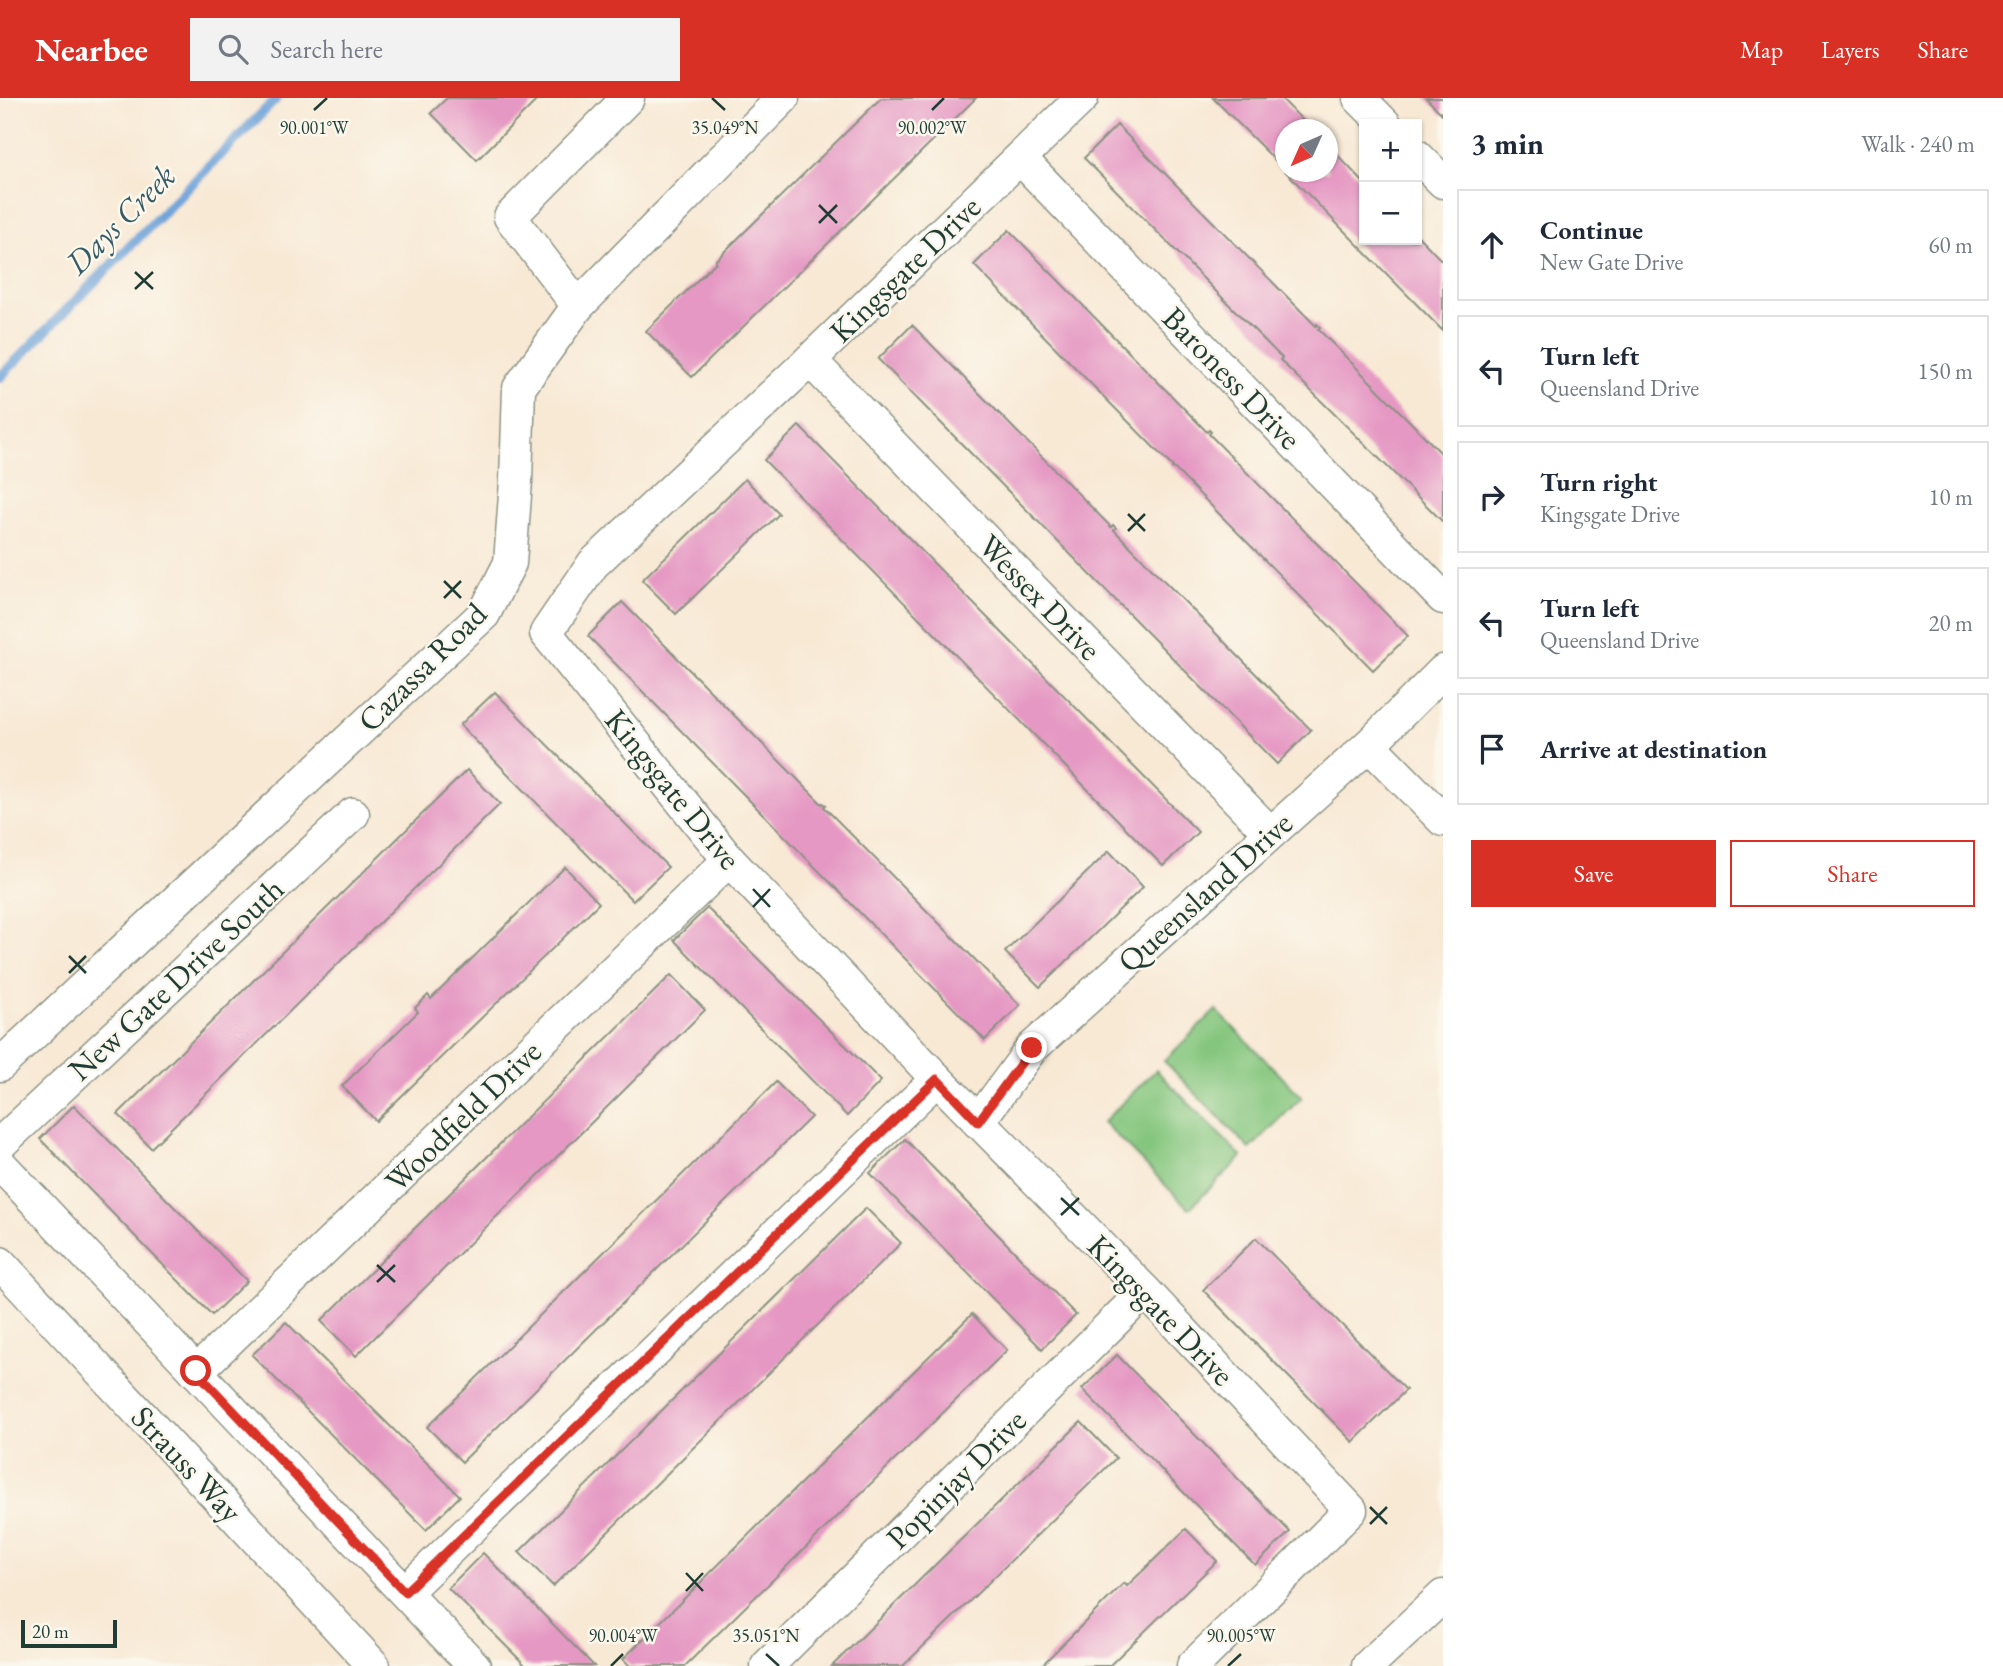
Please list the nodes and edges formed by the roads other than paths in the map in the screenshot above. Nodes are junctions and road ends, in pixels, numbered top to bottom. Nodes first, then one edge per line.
1 (628, 98) edge
2 (783, 98) edge
3 (1082, 98) edge
4 (1359, 98) edge
5 (1380, 119) edge
6 (1020, 158) junction
7 (1422, 161) edge
8 (1443, 183) edge
9 (578, 306) junction
10 (810, 360) junction
11 (1443, 598) edge
12 (1443, 671) edge
13 (1369, 745) junction
14 (352, 814) dead end
15 (1443, 820) edge
16 (1270, 834) junction
17 (729, 860) junction
18 (0, 1065) edge
19 (937, 1079) junction
20 (978, 1122) junction
21 (0, 1144) edge
22 (0, 1164) edge
23 (0, 1262) edge
24 (1145, 1291) junction
25 (196, 1371) junction
26 (405, 1592) junction
27 (1439, 1609) edge
28 (374, 1666) edge
29 (474, 1666) edge
30 (767, 1666) edge
31 (1193, 1666) edge
32 (1368, 1666) edge

1 - 9 street
2 - 9 street, Cazassa Road
3 - 6 street, Kingsgate Drive
4 - 5 street
6 - 10 street, Kingsgate Drive
6 - 11 street, Baroness Drive
7 - 8 street
9 - 18 street, Cazassa Road
10 - 16 street, Wessex Drive
10 - 17 street, Kingsgate Drive
12 - 13 street, Queensland Drive
13 - 15 street
13 - 16 street, Queensland Drive
14 - 21 street, New Gate Drive South
16 - 20 street, Queensland Drive
17 - 19 street, Kingsgate Drive
17 - 25 street, Woodfield Drive
19 - 20 street, Kingsgate Drive
19 - 26 street
20 - 24 street, Kingsgate Drive
22 - 25 street
23 - 28 street, Strauss Way
24 - 30 street, Popinjay Drive
24 - 31 street, Kingsgate Drive
25 - 26 street
26 - 29 street
27 - 32 street

